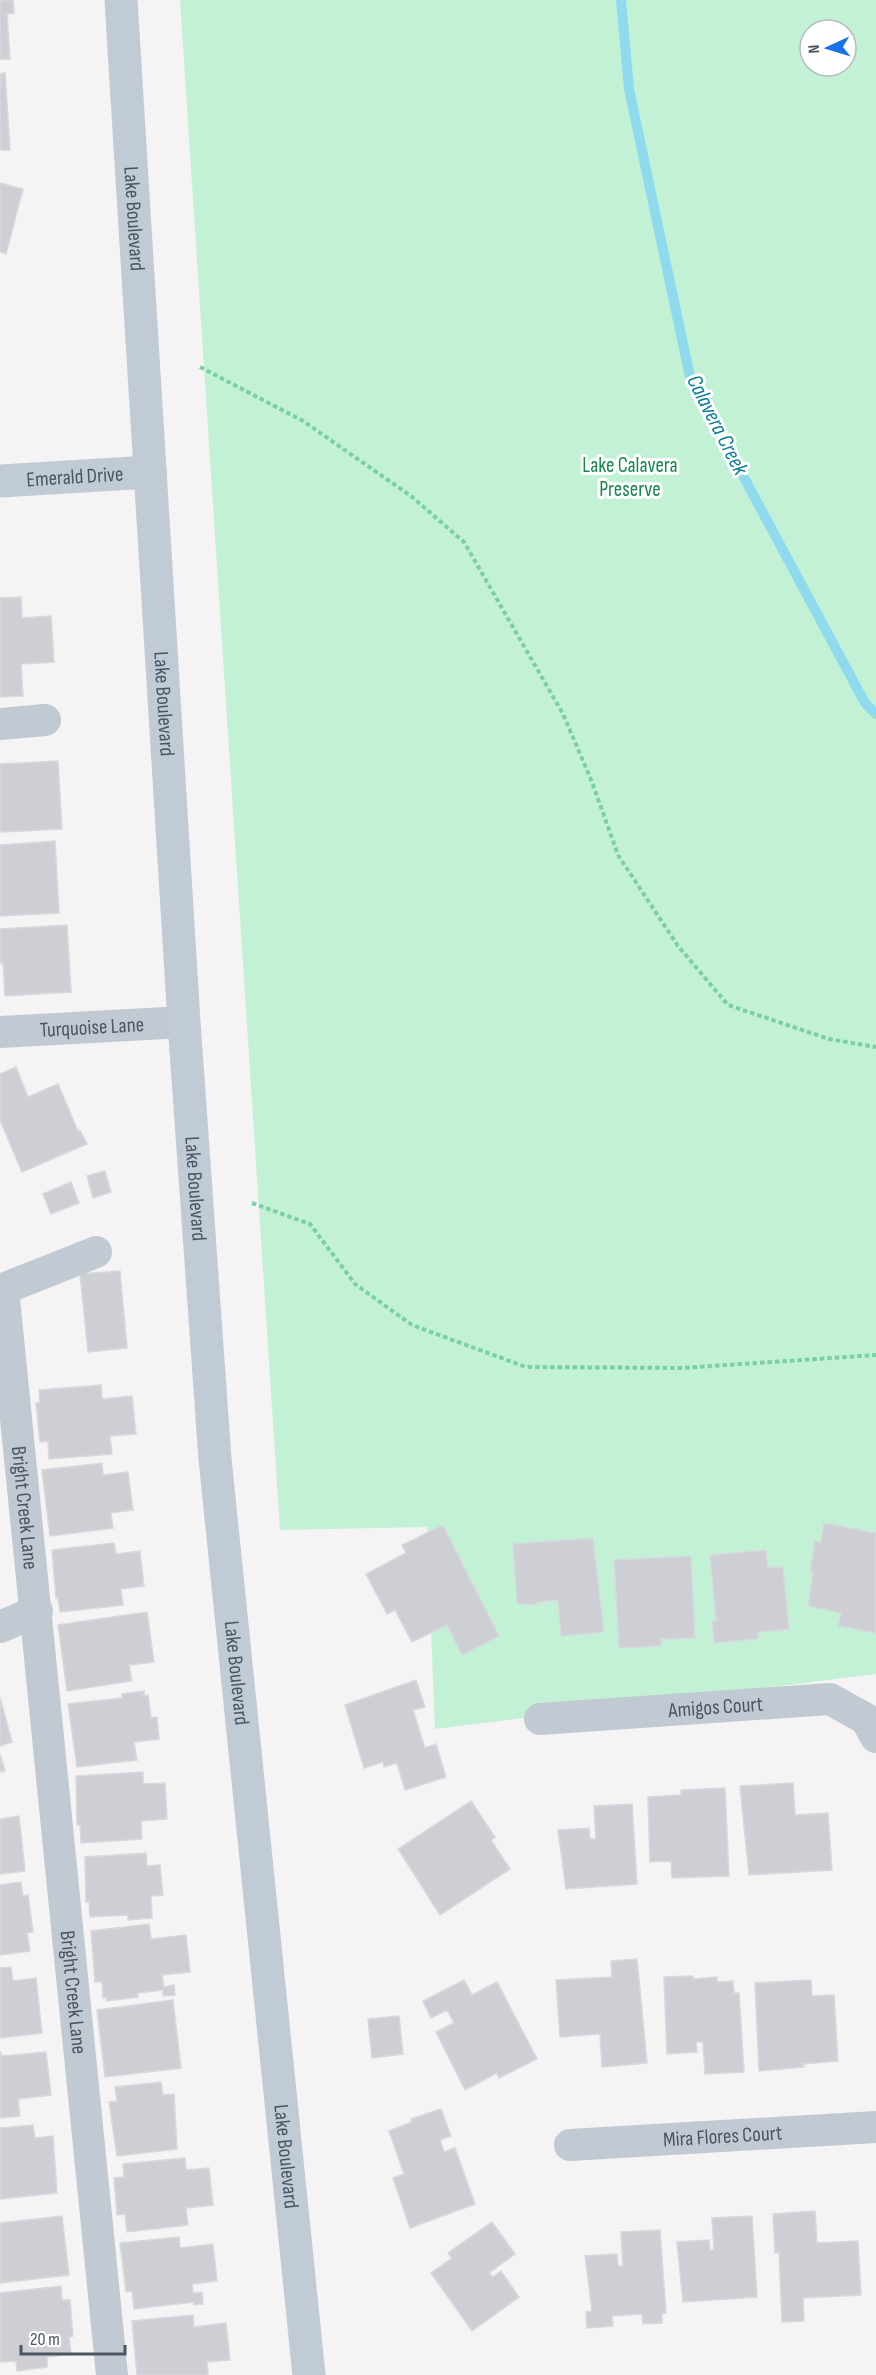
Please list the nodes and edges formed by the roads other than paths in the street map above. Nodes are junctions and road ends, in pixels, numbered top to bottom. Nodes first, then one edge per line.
1 (121, 0) edge
2 (150, 472) junction
3 (0, 481) edge
4 (45, 720) dead end
5 (0, 724) edge
6 (184, 1022) junction
7 (0, 1032) edge
8 (96, 1252) dead end
9 (5, 1349) edge
10 (37, 1611) junction
11 (0, 1627) edge
12 (540, 1719) dead end
13 (876, 1737) edge
14 (876, 2127) edge
15 (570, 2145) dead end
16 (112, 2375) edge
17 (309, 2375) edge

1 - 2 main road, Lake Boulevard
2 - 3 main road, Emerald Drive
2 - 6 main road, Lake Boulevard
4 - 5 street
6 - 7 street, Turquoise Lane
6 - 17 main road, Lake Boulevard
8 - 9 street, Bright Creek Lane
9 - 10 street, Bright Creek Lane
10 - 11 street
10 - 16 street, Bright Creek Lane
12 - 13 street, Amigos Court
14 - 15 street, Mira Flores Court

